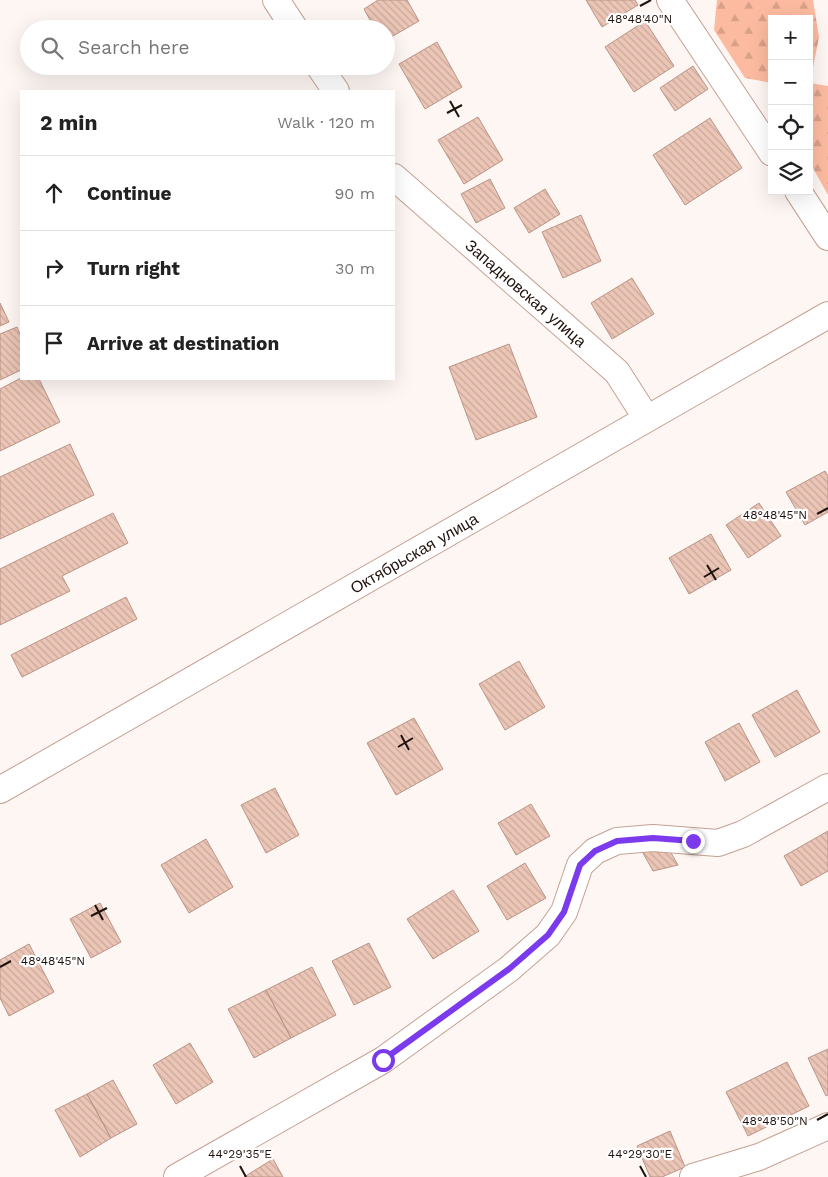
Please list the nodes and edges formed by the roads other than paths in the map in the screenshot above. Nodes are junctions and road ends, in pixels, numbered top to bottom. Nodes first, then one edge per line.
1 (276, 0) edge
2 (670, 0) edge
3 (289, 20) edge
4 (325, 75) edge
5 (335, 90) edge
6 (770, 150) edge
7 (395, 178) edge
8 (801, 195) edge
9 (828, 237) edge
10 (828, 315) edge
11 (648, 419) junction
12 (828, 787) edge
13 (0, 790) edge
14 (828, 1126) edge
15 (177, 1177) edge
16 (693, 1177) edge

1 - 3 street
2 - 6 street
4 - 5 street
7 - 11 street, Западновская улица
8 - 9 street
10 - 11 street, Октябрьская улица
11 - 13 street, Октябрьская улица
12 - 15 street
14 - 16 street

